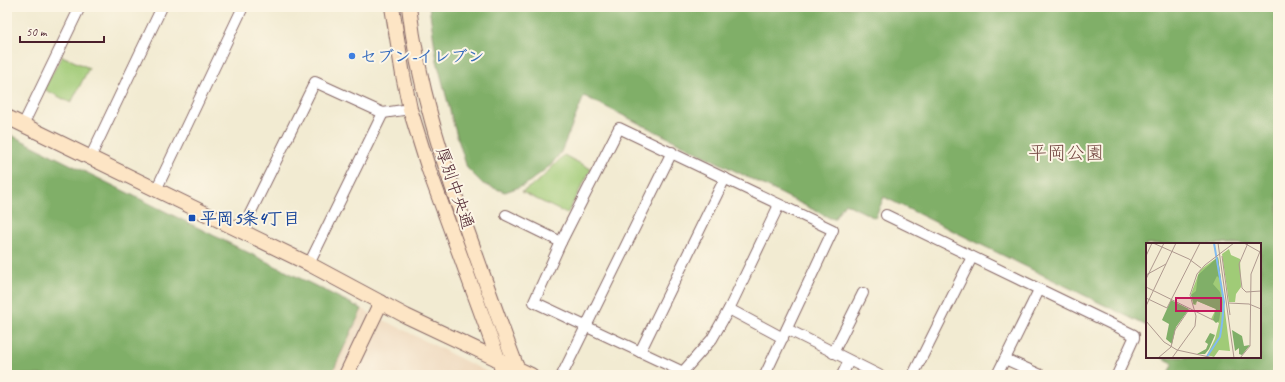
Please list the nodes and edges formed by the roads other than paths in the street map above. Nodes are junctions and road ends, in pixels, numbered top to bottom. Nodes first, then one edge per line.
1 (80, 7) edge
2 (162, 7) edge
3 (243, 7) edge
4 (392, 7) edge
5 (409, 7) edge
6 (410, 109) junction
7 (383, 114) junction
8 (7, 117) edge
9 (23, 125) junction
10 (672, 152) junction
11 (90, 158) junction
12 (725, 178) junction
13 (156, 190) junction
14 (780, 205) junction
15 (506, 215) dead end
16 (886, 215) dead end
17 (241, 232) junction
18 (561, 242) junction
19 (972, 258) junction
20 (309, 264) junction
21 (1039, 290) junction
22 (863, 293) dead end
23 (381, 302) junction
24 (729, 309) junction
25 (587, 327) junction
26 (785, 334) junction
27 (640, 352) junction
28 (833, 353) junction
29 (1005, 359) junction
30 (500, 361) junction
31 (849, 361) junction
32 (519, 372) edge
33 (680, 373) edge
34 (346, 375) edge
35 (504, 375) edge
36 (531, 375) edge
37 (562, 375) edge
38 (765, 375) edge
39 (842, 375) edge
40 (879, 375) edge
41 (913, 375) edge
42 (997, 375) edge
43 (1041, 375) edge
44 (1116, 375) edge

1 - 9 street
2 - 11 street
3 - 13 street
4 - 6 main road, 厚別中央通
5 - 32 main road, 厚別中央通
6 - 7 street
6 - 30 main road, 厚別中央通
7 - 17 street
7 - 20 street
8 - 9 main road
9 - 11 main road
10 - 12 street
10 - 18 street
10 - 25 street
11 - 13 main road
12 - 14 street
12 - 27 street
13 - 17 main road
14 - 24 street
14 - 26 street
15 - 18 street
16 - 19 street
17 - 20 main road
18 - 25 street
19 - 21 street
19 - 41 street
20 - 23 main road
21 - 29 street
21 - 44 street
22 - 28 street
23 - 30 main road
23 - 34 main road
24 - 26 street
24 - 33 street
25 - 27 street
25 - 37 street
26 - 28 street
26 - 38 street
27 - 33 street
28 - 31 street
29 - 42 street
29 - 43 street
30 - 32 main road
30 - 35 main road, 厚別中央通
31 - 39 street
31 - 40 street
32 - 36 main road

